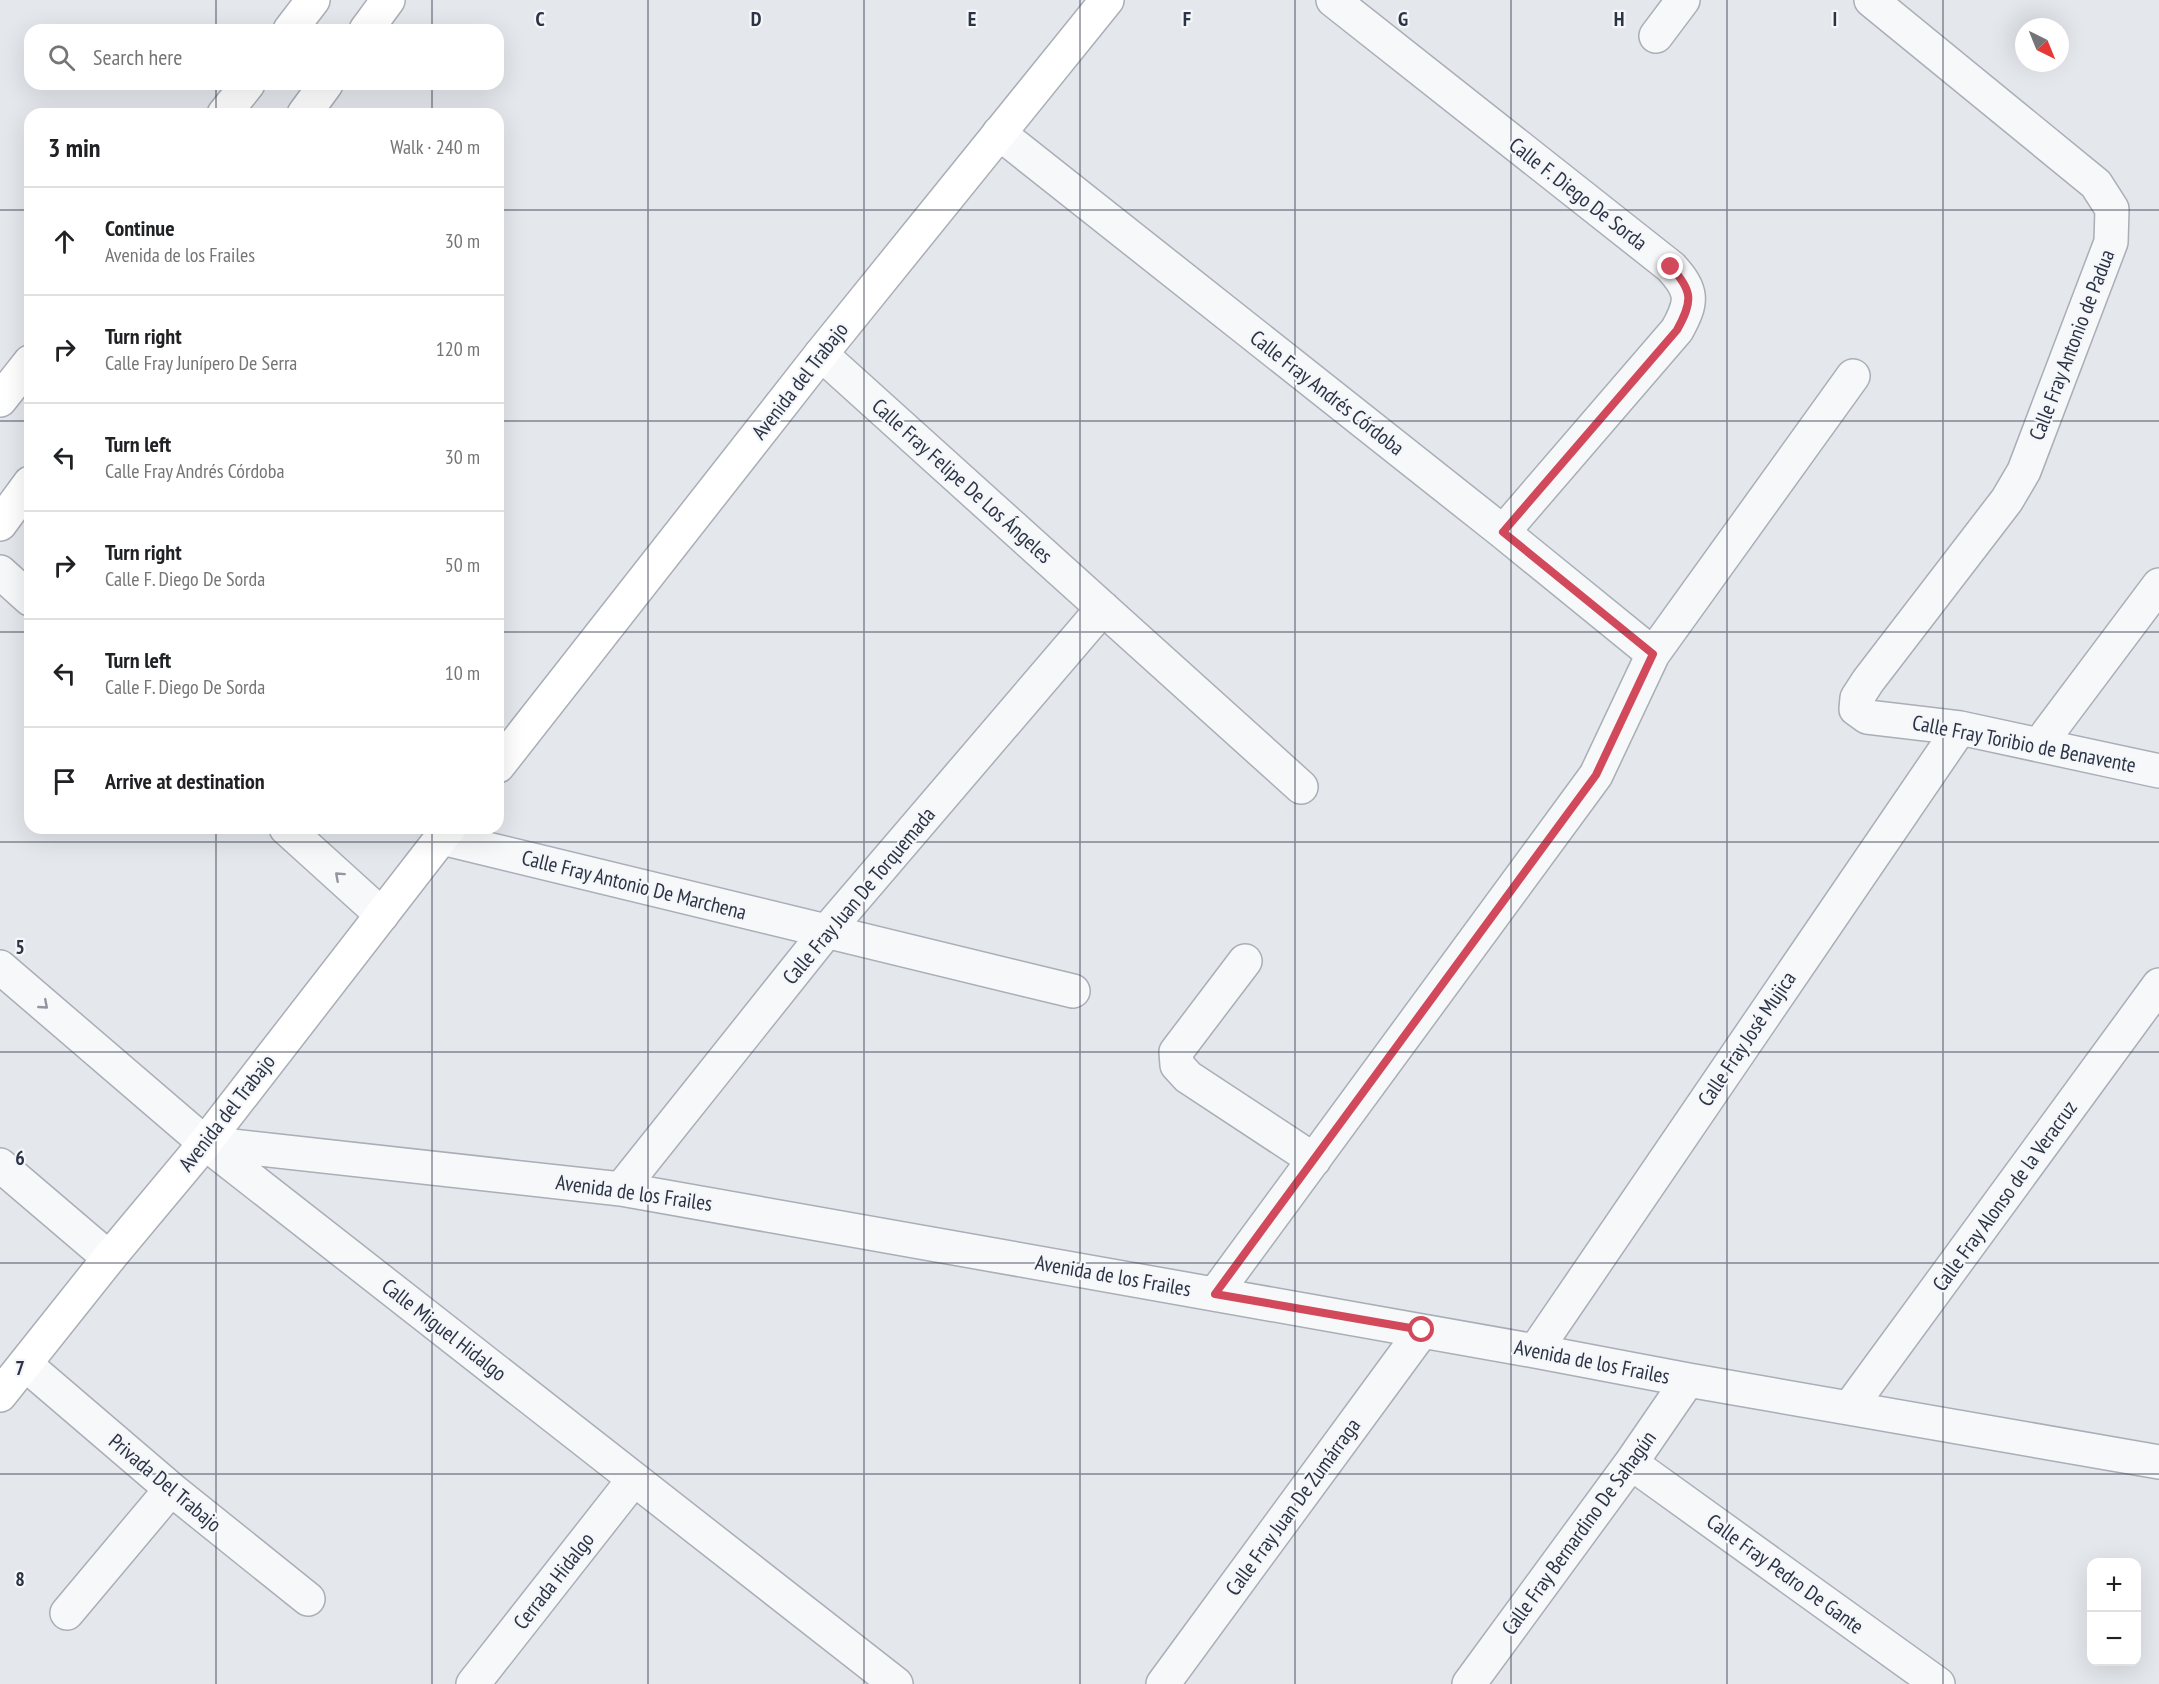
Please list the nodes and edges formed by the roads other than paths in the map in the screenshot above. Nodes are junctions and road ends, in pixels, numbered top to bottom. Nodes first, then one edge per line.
1 (313, 0) edge
2 (388, 0) edge
3 (1107, 0) edge
4 (1333, 0) edge
5 (1683, 0) edge
6 (1871, 0) edge
7 (295, 24) edge
8 (370, 24) edge
9 (1656, 36) dead end
10 (243, 90) edge
11 (321, 90) edge
12 (229, 108) edge
13 (308, 108) edge
14 (999, 133) junction
15 (821, 354) junction
16 (24, 370) edge
17 (1853, 376) dead end
18 (0, 400) edge
19 (24, 491) edge
20 (0, 524) edge
21 (1503, 532) junction
22 (0, 572) edge
23 (2159, 585) edge
24 (24, 594) edge
25 (1103, 608) junction
26 (1653, 654) junction
27 (1856, 709) joint
28 (1960, 728) junction
29 (2039, 745) junction
30 (504, 758) edge
31 (2159, 771) edge
32 (1301, 787) dead end
33 (292, 834) edge
34 (444, 834) edge
35 (449, 834) edge
36 (382, 915) junction
37 (826, 932) junction
38 (1245, 961) dead end
39 (0, 967) edge
40 (2159, 985) edge
41 (1073, 991) dead end
42 (205, 1143) junction
43 (1314, 1160) junction
44 (0, 1165) edge
45 (621, 1189) junction
46 (109, 1258) junction
47 (1215, 1294) junction
48 (1422, 1330) junction
49 (1535, 1351) junction
50 (25, 1364) junction
51 (1688, 1380) junction
52 (0, 1395) edge
53 (1850, 1407) junction
54 (2156, 1456) edge
55 (1631, 1463) junction
56 (634, 1479) junction
57 (171, 1489) junction
58 (308, 1599) dead end
59 (67, 1613) dead end
60 (474, 1684) edge
61 (896, 1684) edge
62 (1164, 1684) edge
63 (1469, 1684) edge
64 (1938, 1684) edge

1 - 7 street
2 - 8 street
3 - 14 street, Avenida del Trabajo
4 - 21 street, Calle F. Diego De Sorda
5 - 9 street
6 - 27 street, Calle Fray Antonio de Padua
10 - 12 street
11 - 13 street
14 - 15 street, Avenida del Trabajo
14 - 21 street, Calle Fray Andrés Córdoba
15 - 25 street, Calle Fray Felipe De Los Ángeles
15 - 30 street, Avenida del Trabajo
16 - 18 street
17 - 26 street
19 - 20 street
21 - 26 street, Calle Fray Andrés Córdoba
22 - 24 street
23 - 29 street
25 - 32 street, Calle Fray Felipe De Los Ángeles
25 - 37 street, Calle Fray Juan De Torquemada
26 - 43 street
27 - 28 street, Calle Fray Toribio de Benavente
28 - 29 street, Calle Fray Toribio de Benavente
28 - 49 street, Calle Fray José Mujica
29 - 31 street, Calle Fray Toribio de Benavente
36 -> 33 street
34 - 36 street, Avenida del Trabajo
35 - 37 street, Calle Fray Antonio De Marchena
36 - 42 street, Avenida del Trabajo
37 - 41 street, Calle Fray Antonio De Marchena
37 - 45 street, Calle Fray Juan De Torquemada
38 - 43 street
39 -> 42 street, Calle Miguel Hidalgo
40 - 53 street, Calle Fray Alonso de la Veracruz
42 - 45 street, Avenida de los Frailes
42 - 46 street, Avenida del Trabajo
42 - 56 street, Calle Miguel Hidalgo
43 - 47 street
44 - 46 street
45 - 47 street, Avenida de los Frailes
46 - 50 street, Avenida del Trabajo
47 - 48 street, Avenida de los Frailes
48 - 49 street, Avenida de los Frailes
48 - 62 street, Calle Fray Juan De Zumárraga
49 - 51 street, Avenida de los Frailes
50 - 52 street, Avenida del Trabajo
50 - 57 street, Privada Del Trabajo
51 - 53 street, Avenida de los Frailes
51 - 55 street, Calle Fray Bernardino De Sahagún
53 - 54 street, Avenida de los Frailes
55 - 63 street, Calle Fray Bernardino De Sahagún
55 - 64 street, Calle Fray Pedro De Gante
56 - 60 street, Cerrada Hidalgo
56 - 61 street, Calle Miguel Hidalgo
57 - 58 street, Privada Del Trabajo
57 - 59 street

